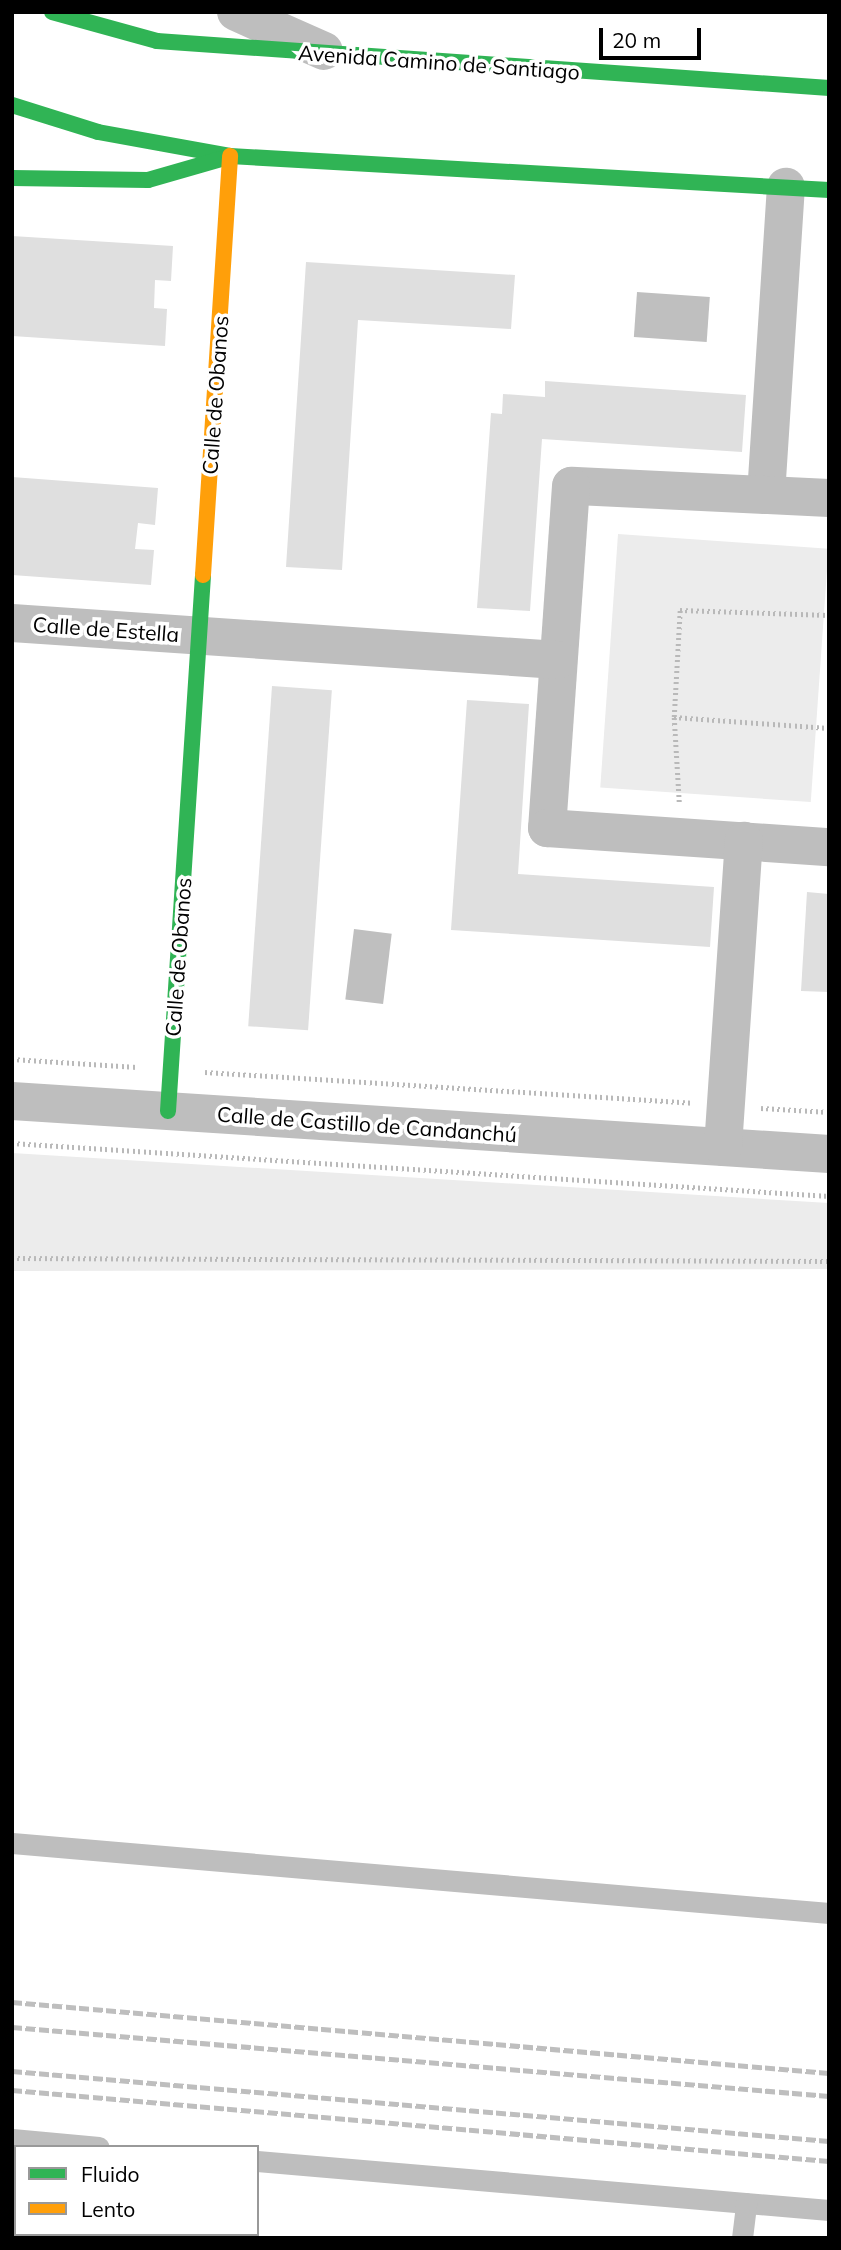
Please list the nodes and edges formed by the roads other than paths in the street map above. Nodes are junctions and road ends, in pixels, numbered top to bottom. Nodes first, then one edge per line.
1 (52, 12) edge
2 (236, 12) edge
3 (335, 56) junction
4 (829, 88) edge
5 (12, 105) edge
6 (230, 156) junction
7 (12, 178) edge
8 (786, 187) junction
9 (829, 190) edge
10 (766, 495) junction
11 (829, 498) edge
12 (12, 623) edge
13 (200, 635) junction
14 (558, 660) junction
15 (744, 841) junction
16 (829, 847) edge
17 (12, 1101) edge
18 (168, 1111) junction
19 (723, 1147) junction
20 (829, 1154) edge
21 (12, 1843) edge
22 (829, 1913) edge
23 (12, 2139) edge
24 (78, 2145) edge
25 (259, 2161) edge
26 (746, 2203) junction
27 (829, 2210) edge
28 (742, 2238) edge

1 - 3 street, Avenida Camino de Santiago
2 - 3 street
3 - 4 street, Avenida Camino de Santiago
5 - 6 street
6 - 7 street
6 - 8 street
6 - 13 street, Calle de Obanos
8 - 9 street
8 - 10 street
10 - 11 street
10 - 14 street
12 - 13 street, Calle de Estella
13 - 14 street
13 - 18 street, Calle de Obanos
14 - 15 street
15 - 16 street
15 - 19 street
17 - 18 street, Calle de Castillo de Candanchú
18 - 19 street, Calle de Castillo de Candanchú
19 - 20 street, Calle de Castillo de Candanchú
21 - 22 lane
23 - 24 lane
25 - 26 lane
26 - 27 lane
26 - 28 lane

